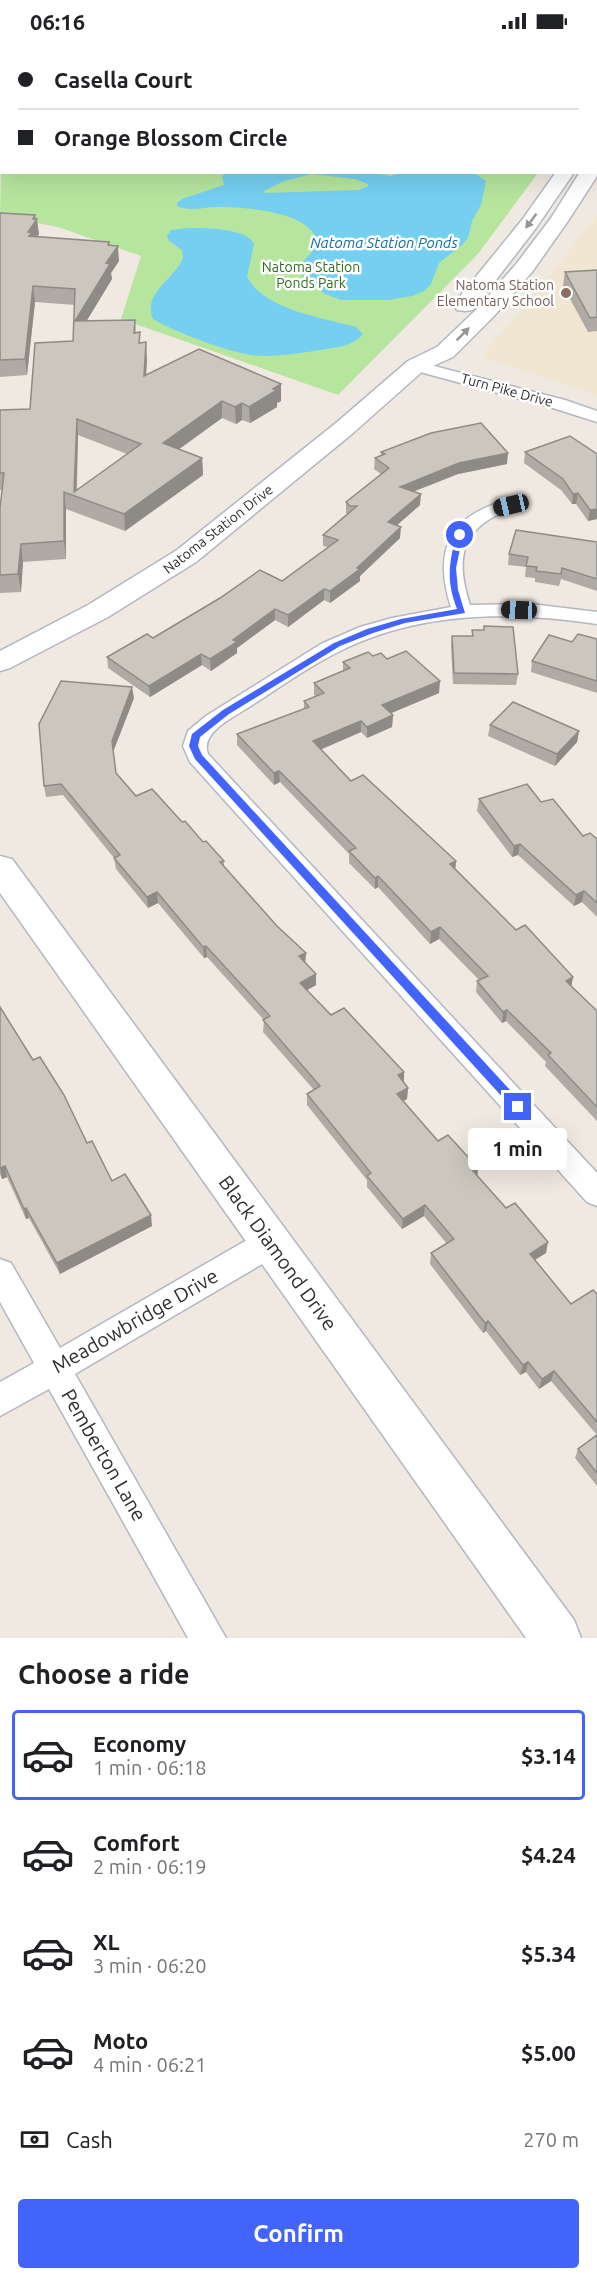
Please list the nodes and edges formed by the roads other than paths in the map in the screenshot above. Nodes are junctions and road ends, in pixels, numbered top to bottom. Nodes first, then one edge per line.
1 (563, 174) edge
2 (589, 174) edge
3 (415, 366) junction
4 (597, 417) edge
5 (511, 505) dead end
6 (462, 611) junction
7 (597, 618) edge
8 (0, 662) edge
9 (0, 868) edge
10 (597, 1193) edge
11 (270, 1243) junction
12 (0, 1273) edge
13 (54, 1369) junction
14 (0, 1400) edge
15 (208, 1638) edge
16 (556, 1638) edge

1 -> 3 street, Natoma Station Drive
3 -> 2 street, Natoma Station Drive
3 - 4 street, Turn Pike Drive
3 - 8 street, Natoma Station Drive
5 - 6 street
6 - 7 street
6 - 10 street
9 - 11 street, Black Diamond Drive
11 - 13 street, Meadowbridge Drive
11 - 16 street, Black Diamond Drive
12 - 13 street, Pemberton Lane
13 - 14 street, Meadowbridge Drive
13 - 15 street, Pemberton Lane

